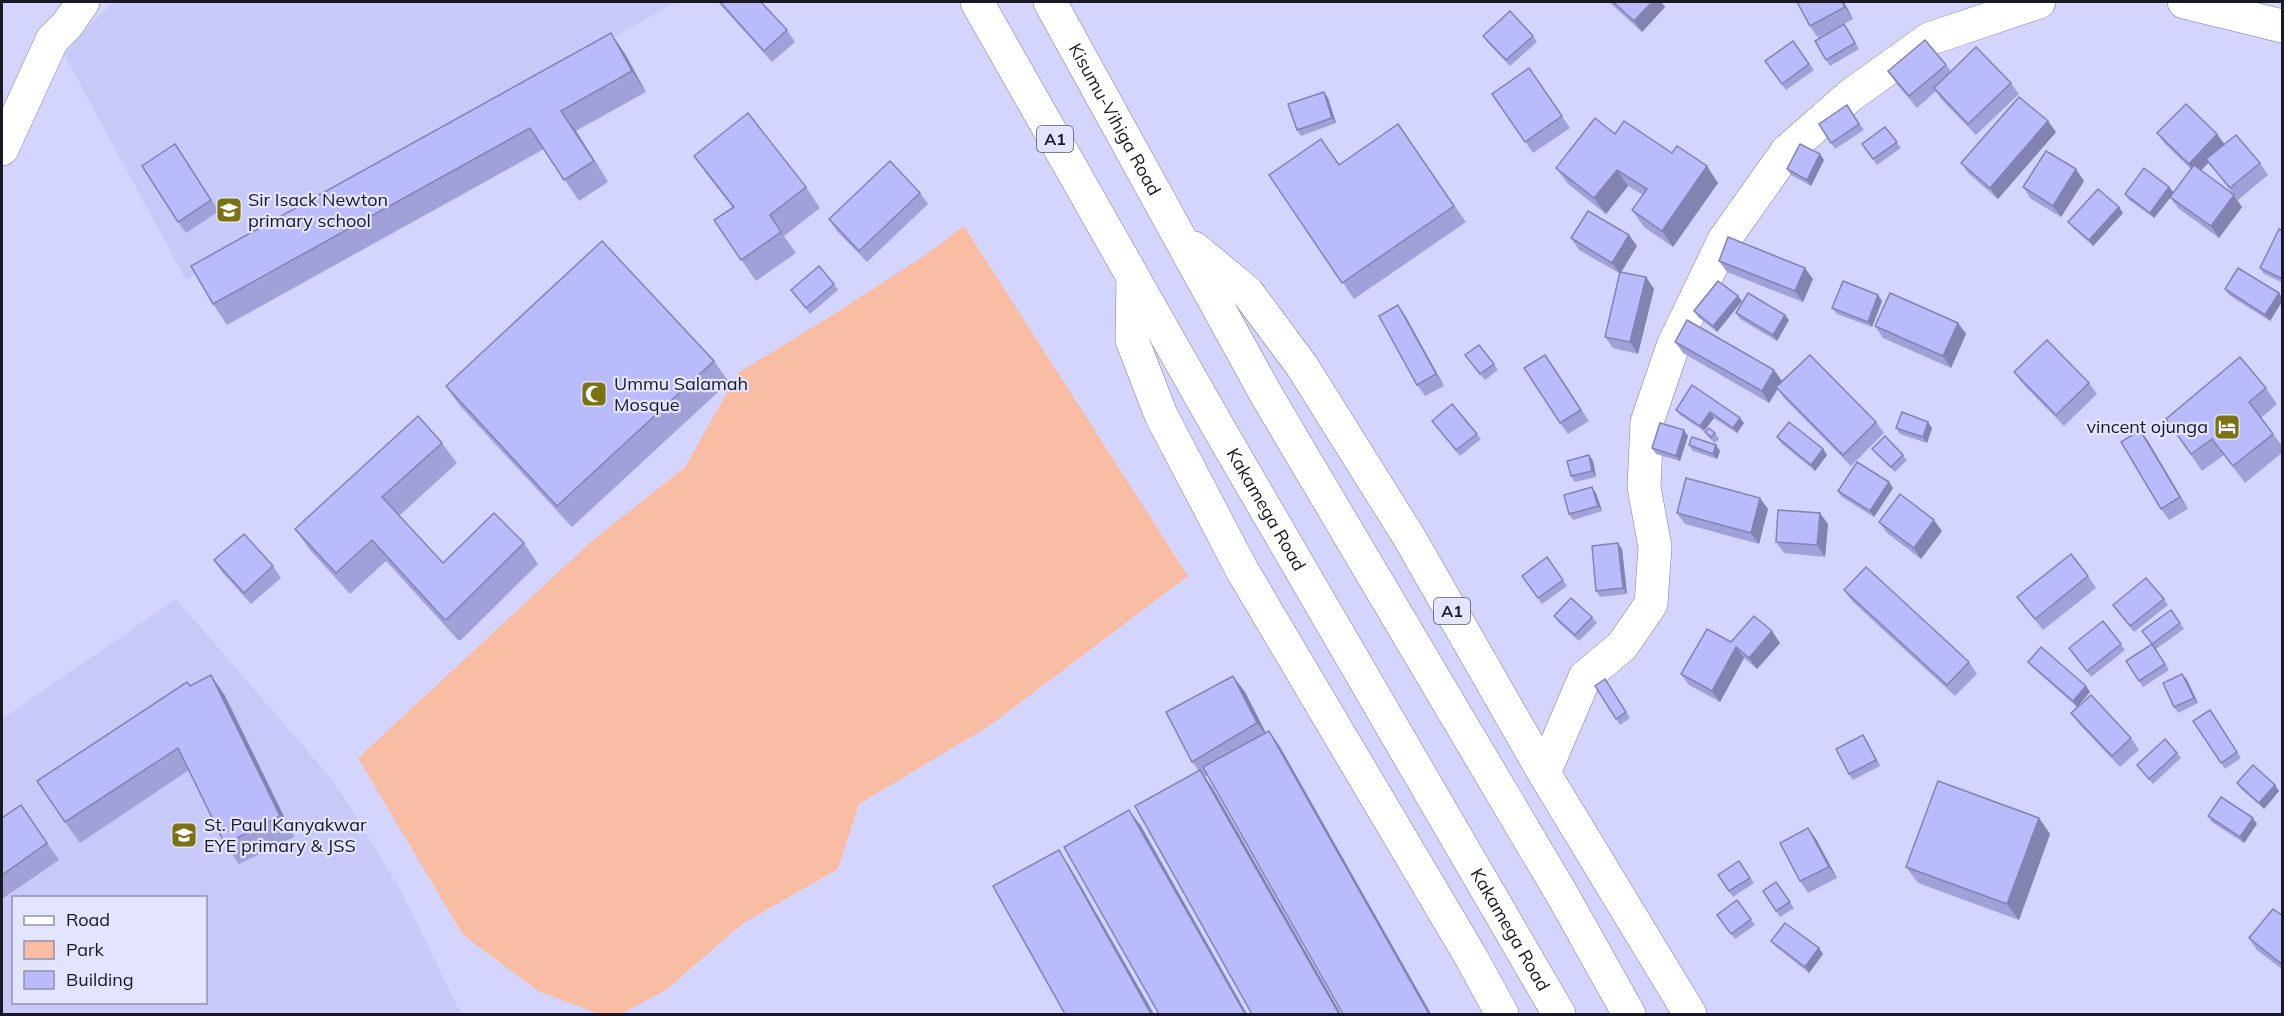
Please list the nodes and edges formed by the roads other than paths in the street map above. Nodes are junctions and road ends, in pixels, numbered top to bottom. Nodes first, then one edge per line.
1 (83, 2) edge
2 (977, 2) edge
3 (1050, 2) edge
4 (2039, 2) edge
5 (2184, 2) edge
6 (2283, 26) edge
7 (2, 149) edge
8 (1179, 236) junction
9 (1132, 277) junction
10 (1544, 773) junction
11 (1502, 1014) edge
12 (1559, 1014) edge
13 (1629, 1014) edge
14 (1690, 1014) edge

1 - 7 main road
2 - 9 main road, Kakamega Road / A1
3 - 8 main road, Kisumu-Vihiga Road / A1
4 - 10 main road
5 - 6 main road
8 - 10 main road, A1
8 - 13 main road, A1
9 - 11 main road, A1
9 - 12 main road, Kakamega Road / A1
10 - 14 main road, A1

